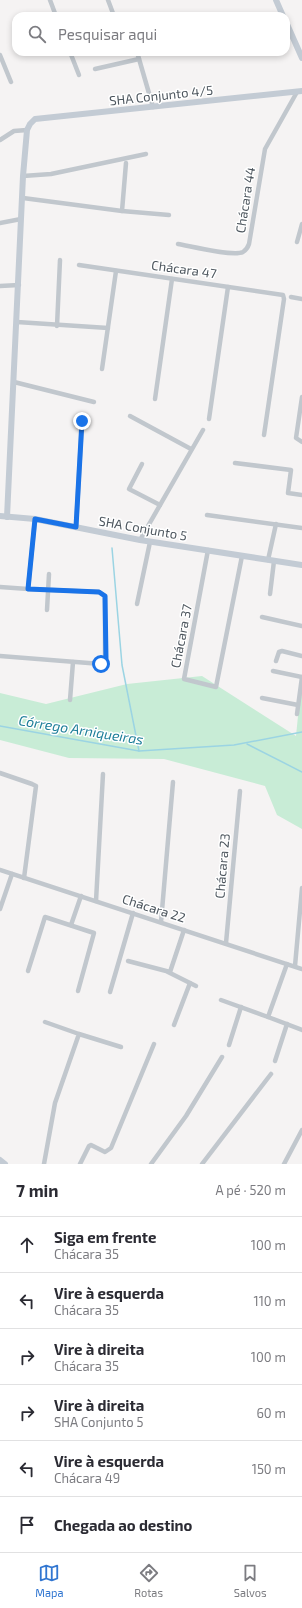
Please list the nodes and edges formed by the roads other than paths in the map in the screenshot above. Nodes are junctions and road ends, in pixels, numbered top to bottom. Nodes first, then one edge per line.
1 (50, 0) edge
2 (108, 0) edge
3 (276, 0) edge
4 (54, 12) edge
5 (112, 12) edge
6 (281, 12) edge
7 (290, 36) edge
8 (0, 55) edge
9 (71, 56) edge
10 (138, 56) edge
11 (302, 58) edge
12 (139, 60) junction
13 (95, 69) dead end
14 (78, 75) dead end
15 (11, 82) dead end
16 (300, 92) edge
17 (153, 107) junction
18 (27, 130) junction
19 (0, 140) edge
20 (146, 154) dead end
21 (126, 163) dead end
22 (23, 176) junction
23 (23, 198) junction
24 (122, 211) junction
25 (169, 215) dead end
26 (21, 219) junction
27 (0, 223) edge
28 (302, 224) edge
29 (297, 242) dead end
30 (178, 244) dead end
31 (60, 260) dead end
32 (79, 266) dead end
33 (116, 271) junction
34 (172, 279) junction
35 (19, 285) junction
36 (0, 286) edge
37 (228, 287) junction
38 (291, 296) dead end
39 (302, 299) edge
40 (17, 322) junction
41 (57, 326) junction
42 (108, 328) junction
43 (102, 369) dead end
44 (14, 382) junction
45 (302, 397) edge
46 (155, 399) dead end
47 (94, 402) dead end
48 (130, 416) dead end
49 (209, 419) dead end
50 (82, 421) dead end
51 (203, 430) dead end
52 (264, 435) dead end
53 (301, 442) edge
54 (191, 449) junction
55 (235, 463) dead end
56 (142, 464) dead end
57 (302, 495) edge
58 (160, 506) junction
59 (207, 515) dead end
60 (0, 516) edge
61 (7, 517) junction
62 (35, 519) junction
63 (276, 524) junction
64 (76, 527) junction
65 (302, 528) edge
66 (140, 540) junction
67 (150, 542) junction
68 (208, 550) junction
69 (242, 556) junction
70 (271, 560) junction
71 (302, 565) edge
72 (48, 574) dead end
73 (0, 586) edge
74 (28, 589) junction
75 (48, 590) junction
76 (270, 594) dead end
77 (137, 604) dead end
78 (47, 610) dead end
79 (262, 617) dead end
80 (302, 626) edge
81 (0, 656) edge
82 (302, 656) edge
83 (276, 661) dead end
84 (73, 662) junction
85 (273, 671) dead end
86 (302, 677) edge
87 (262, 698) dead end
88 (70, 700) dead end
89 (298, 705) junction
90 (297, 714) dead end
91 (0, 773) edge
92 (103, 774) dead end
93 (173, 782) dead end
94 (240, 791) dead end
95 (0, 870) edge
96 (12, 874) junction
97 (24, 878) junction
98 (302, 888) edge
99 (81, 896) junction
100 (96, 901) junction
101 (0, 909) edge
102 (134, 913) junction
103 (160, 922) junction
104 (71, 925) junction
105 (184, 930) junction
106 (226, 943) junction
107 (128, 961) dead end
108 (287, 964) junction
109 (295, 966) junction
110 (302, 969) edge
111 (28, 971) dead end
112 (168, 972) junction
113 (190, 983) junction
114 (196, 986) dead end
115 (78, 991) dead end
116 (110, 992) dead end
117 (221, 1000) dead end
118 (241, 1007) junction
119 (268, 1017) junction
120 (45, 1022) dead end
121 (287, 1024) junction
122 (174, 1025) dead end
123 (302, 1030) edge
124 (79, 1034) junction
125 (154, 1044) dead end
126 (229, 1045) dead end
127 (121, 1047) dead end
128 (222, 1057) dead end
129 (275, 1061) dead end
130 (270, 1074) dead end
131 (302, 1130) edge
132 (0, 1160) edge
133 (5, 1164) edge
134 (44, 1164) edge
135 (80, 1164) edge
136 (151, 1164) edge
137 (202, 1164) edge
138 (284, 1164) edge

1 - 4 street
2 - 5 street
3 - 6 street
7 - 11 street
8 - 15 street
9 - 14 street
10 - 12 street
12 - 13 street
12 - 17 street
16 - 17 street, SHA Conjunto 4/5
16 - 30 street, Chácara 44
17 - 18 street, SHA Conjunto 4/5
18 - 19 street
18 - 22 street
20 - 22 street
21 - 24 street
22 - 23 street
23 - 24 street
23 - 26 street
24 - 25 street
26 - 27 street
26 - 35 street
28 - 29 street
31 - 41 street
32 - 33 street, Chácara 47
33 - 34 street, Chácara 47
33 - 42 street
34 - 37 street, Chácara 47
34 - 46 street
35 - 36 street
35 - 40 street
37 - 49 street
37 - 52 street, Chácara 47
38 - 39 street
40 - 41 street
40 - 44 street
41 - 42 street
42 - 43 street
44 - 47 street
44 - 61 street
45 - 53 street
48 - 54 street
50 - 64 street
51 - 54 street
54 - 58 street
55 - 57 street
56 - 58 street
58 - 66 street
59 - 63 street
60 - 61 street
61 - 62 street, SHA Conjunto 5
62 - 64 street, SHA Conjunto 5
62 - 74 street
63 - 65 street
63 - 70 street
64 - 66 street, SHA Conjunto 5
66 - 67 street, SHA Conjunto 5
67 - 68 street, SHA Conjunto 5
67 - 77 street
68 - 69 street, SHA Conjunto 5
68 - 69 street, Chácara 37
69 - 70 street, SHA Conjunto 5
70 - 71 street, SHA Conjunto 5
70 - 76 street
72 - 75 street
73 - 74 street
74 - 75 street
75 - 78 street
75 - 84 street
79 - 80 street
81 - 84 street
82 - 83 street
84 - 88 street
85 - 86 street
86 - 89 street
87 - 89 street
89 - 90 street
91 - 97 street
92 - 100 street
93 - 103 street
94 - 106 street, Chácara 23
95 - 96 street, Chácara 22
96 - 97 street, Chácara 22
96 - 101 street
97 - 99 street, Chácara 22
98 - 109 street
99 - 100 street, Chácara 22
99 - 104 street
100 - 102 street, Chácara 22
102 - 103 street, Chácara 22
102 - 116 street
103 - 105 street, Chácara 22
104 - 111 street
104 - 115 street
105 - 106 street, Chácara 22
105 - 112 street
106 - 108 street, Chácara 22
107 - 112 street
108 - 109 street, Chácara 22
108 - 119 street
109 - 110 street, Chácara 22
112 - 113 street
113 - 114 street
113 - 122 street
117 - 118 street
118 - 119 street
118 - 126 street
119 - 121 street
120 - 124 street
121 - 123 street
121 - 129 street
124 - 127 street
124 - 134 street
125 - 135 street
128 - 136 street
130 - 137 street
131 - 138 street
132 - 133 street

